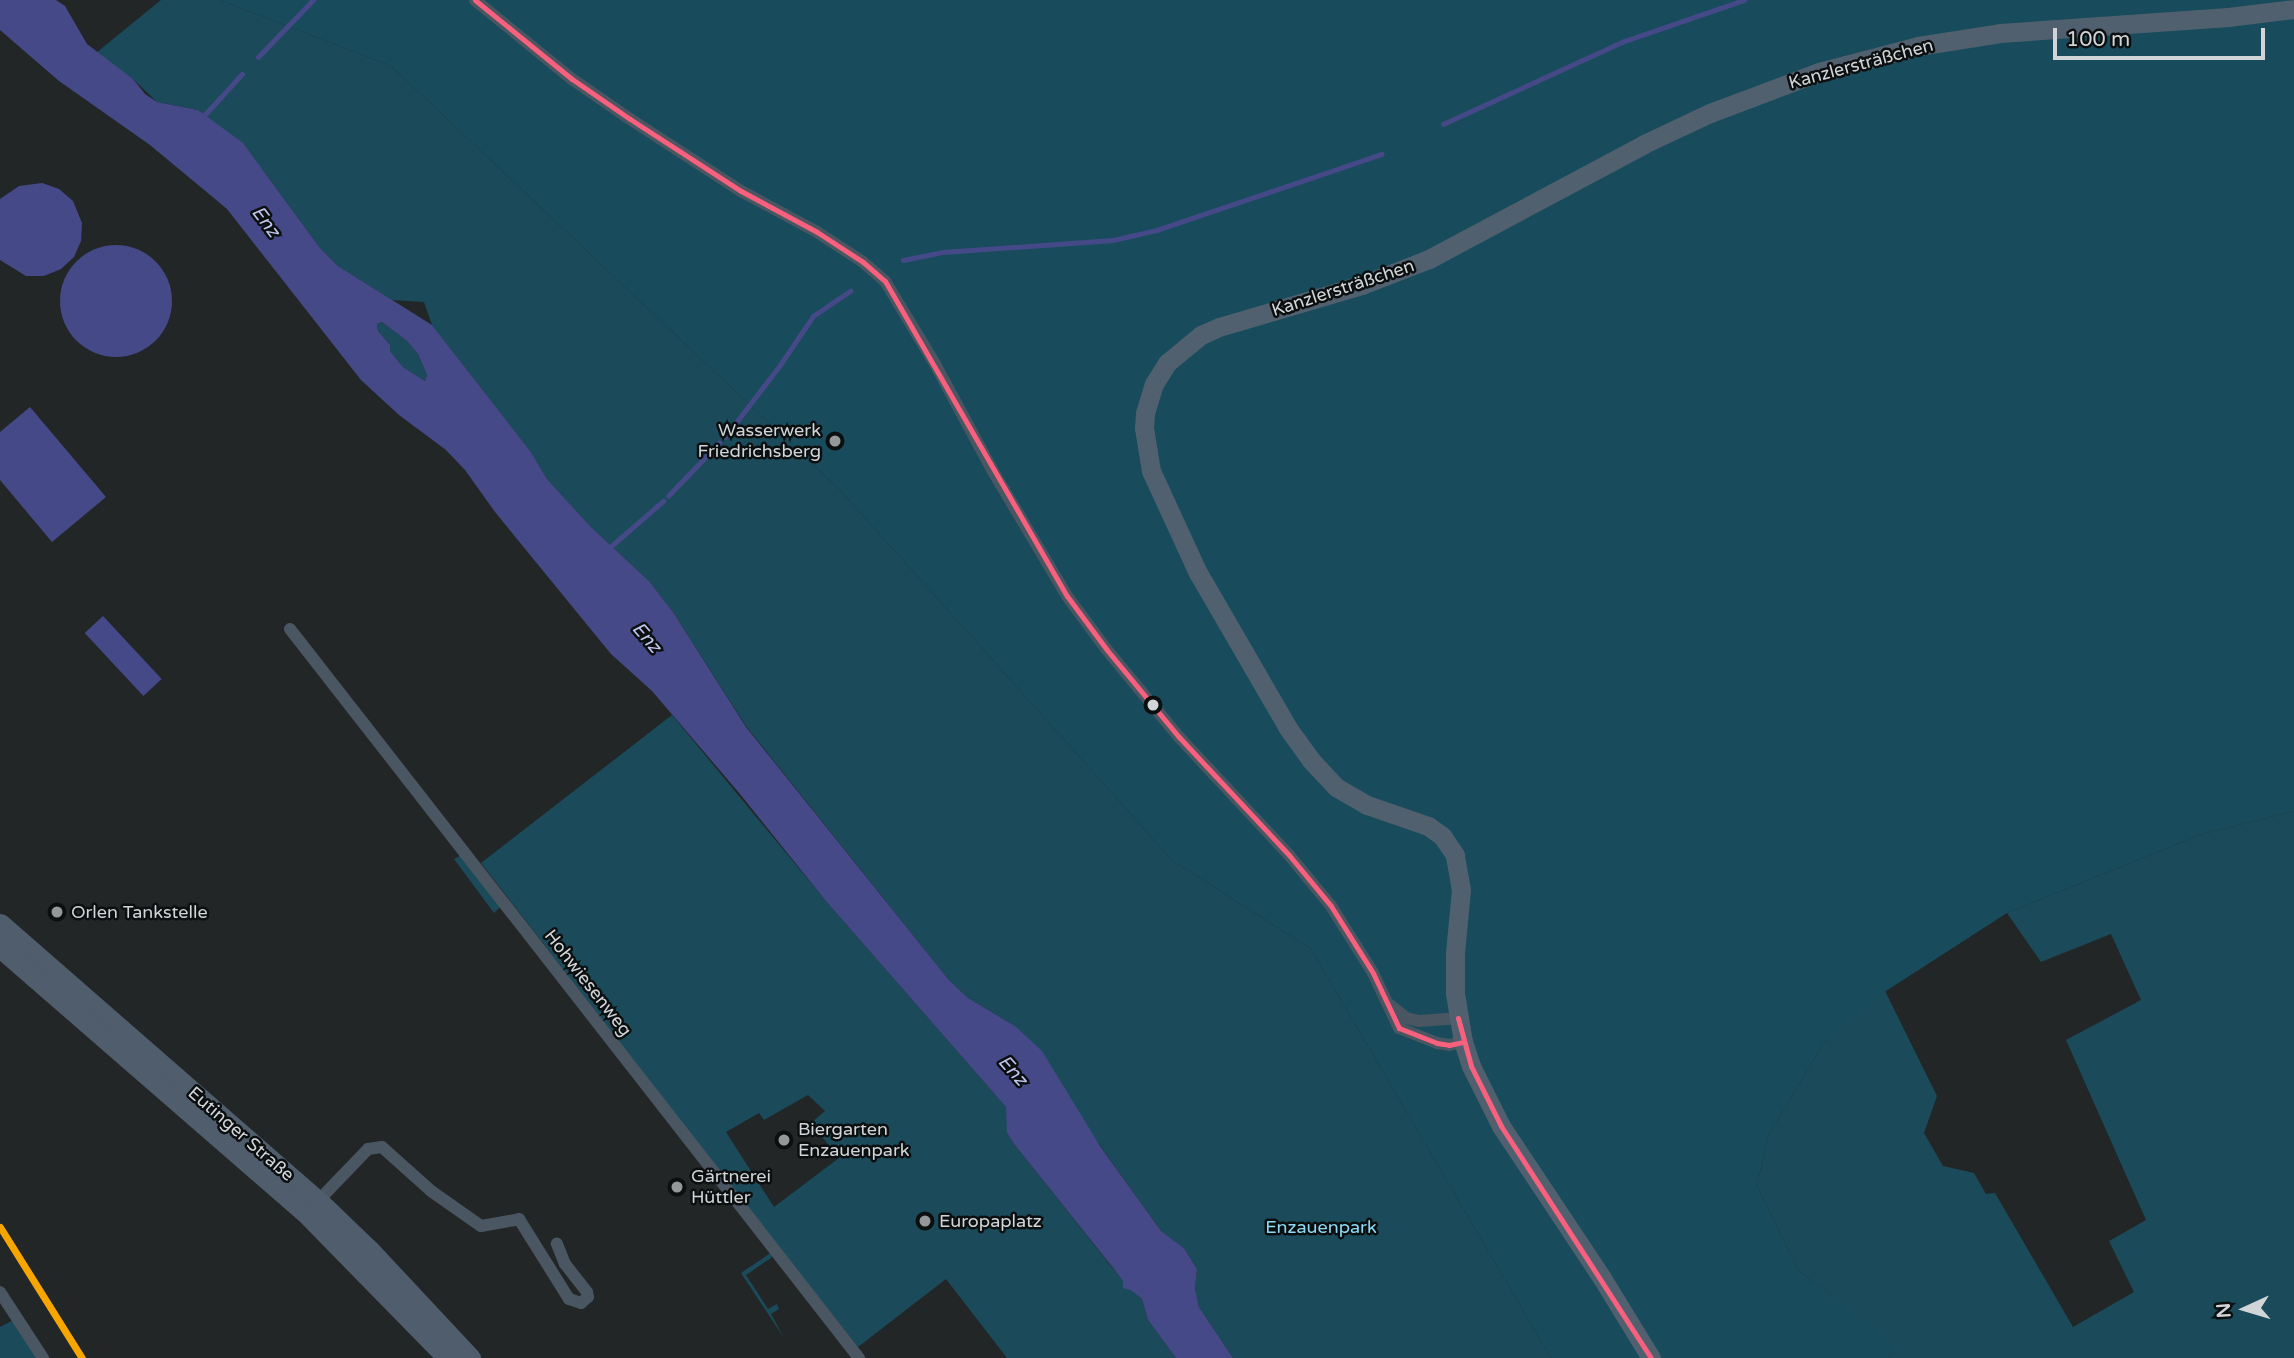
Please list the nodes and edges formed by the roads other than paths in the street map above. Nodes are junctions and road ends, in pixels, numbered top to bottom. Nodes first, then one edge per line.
1 (475, 0) edge
2 (2294, 9) edge
3 (290, 629) dead end
4 (0, 924) edge
5 (0, 947) edge
6 (1383, 997) junction
7 (1458, 1018) junction
8 (1463, 1042) junction
9 (318, 1201) junction
10 (557, 1244) dead end
11 (0, 1292) edge
12 (43, 1358) edge
13 (448, 1358) edge
14 (470, 1358) edge
15 (859, 1358) edge
16 (1651, 1358) edge

1 - 6 street
2 - 7 main road, Kanzlersträßchen
3 - 15 street, Hohwiesenweg
4 - 9 main road, Eutinger Straße
5 - 13 main road, Eutinger Straße
6 - 7 street
6 - 8 street
7 - 8 main road, Kanzlersträßchen
8 - 16 main road, Kanzlersträßchen
9 - 10 street
9 - 14 main road, Eutinger Straße
11 - 12 street

